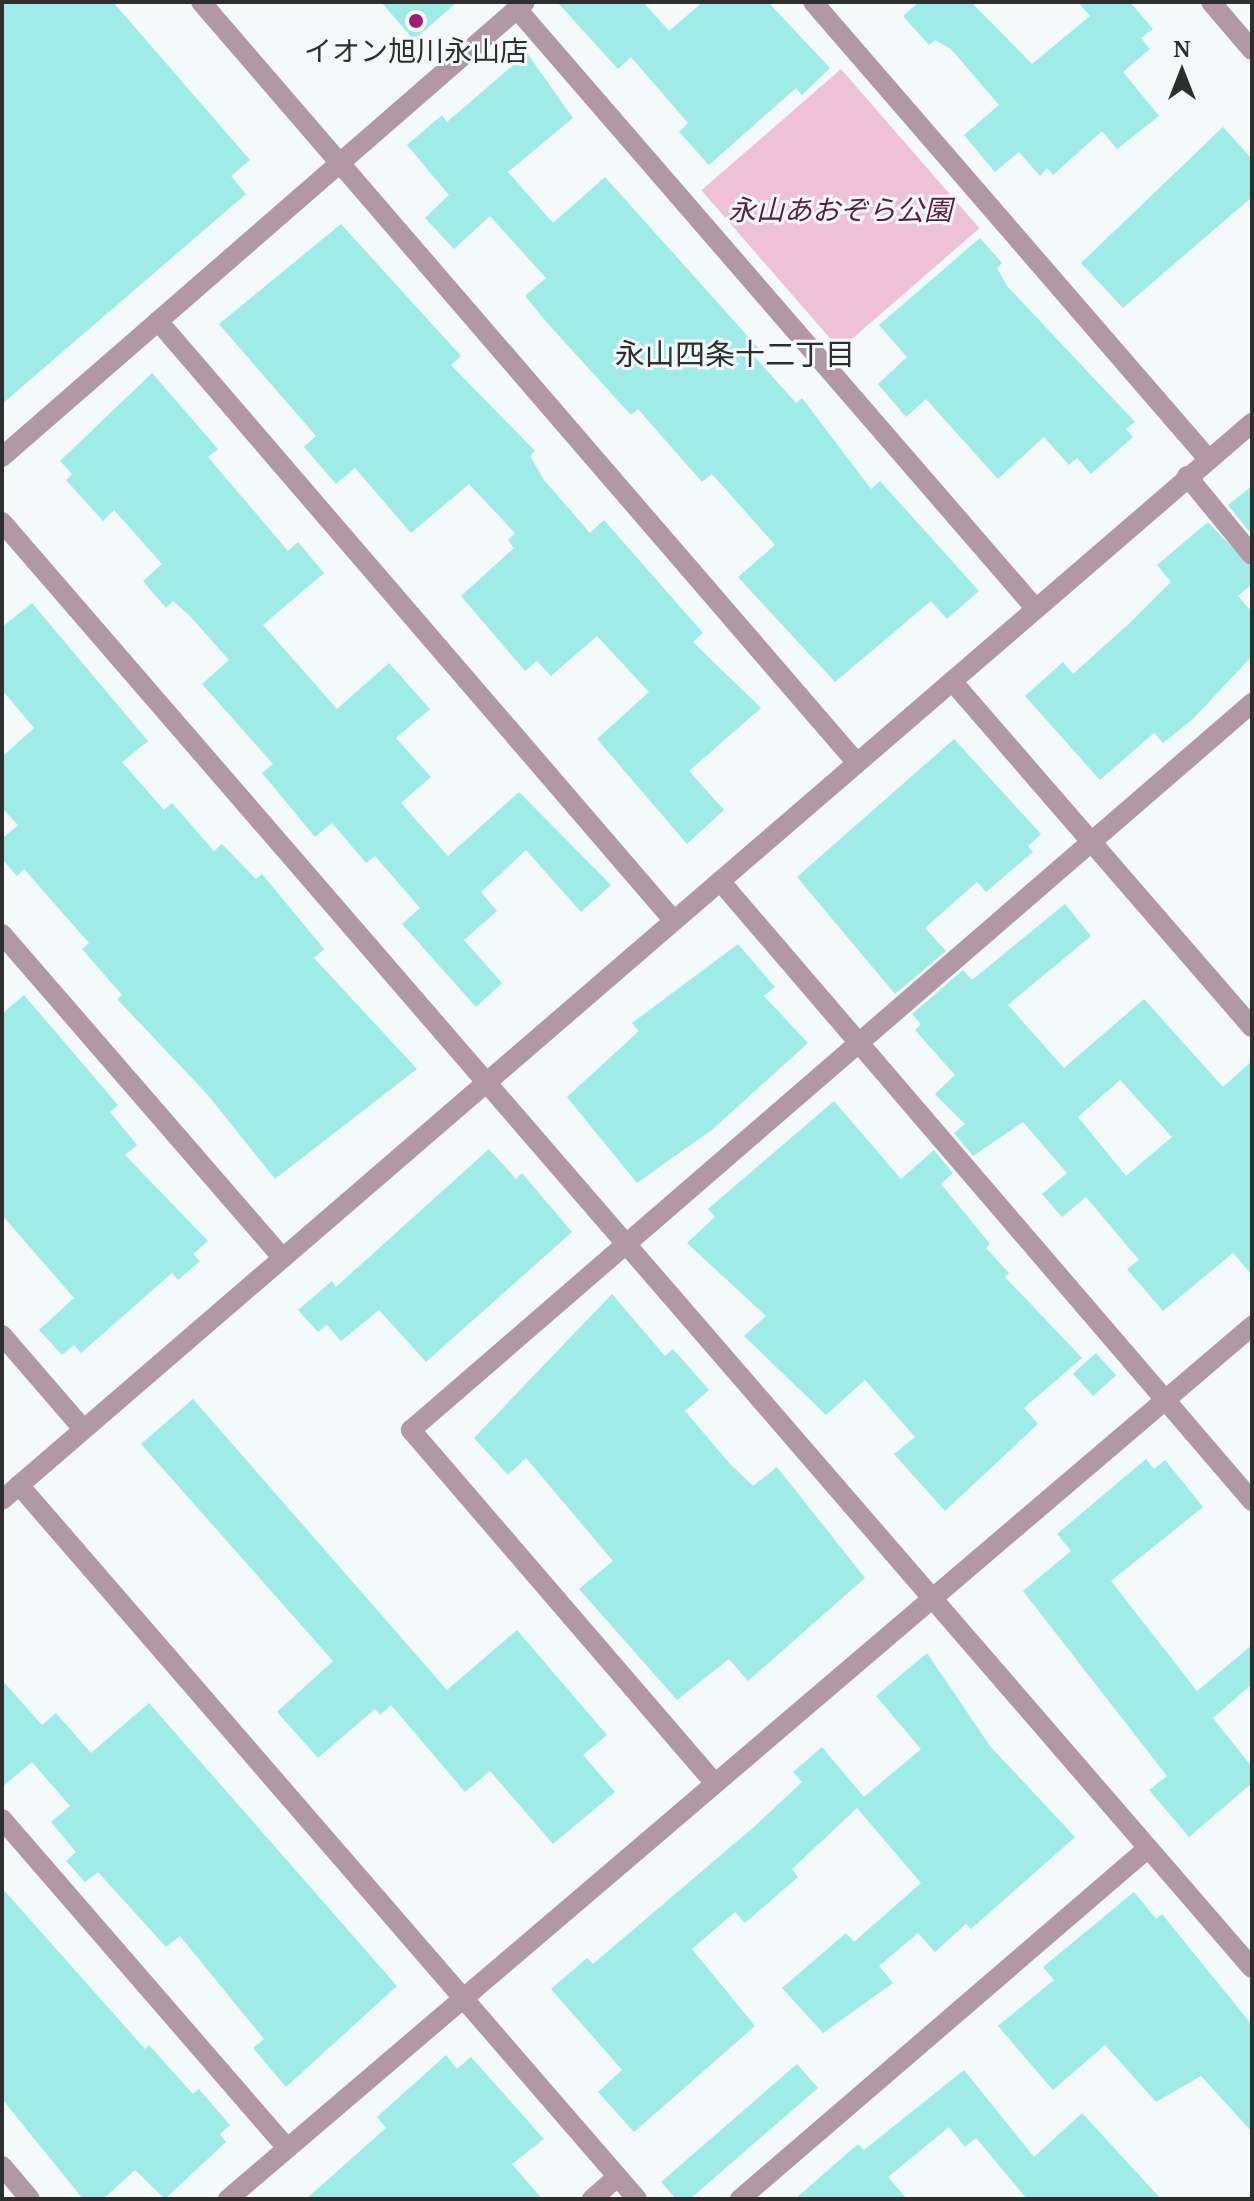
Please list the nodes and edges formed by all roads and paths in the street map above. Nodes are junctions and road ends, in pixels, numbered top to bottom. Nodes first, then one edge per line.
1 (201, 2) edge
2 (813, 2) edge
3 (1211, 2) edge
4 (521, 6) edge
5 (1252, 50) edge
6 (339, 166) junction
7 (158, 321) junction
8 (1252, 423) edge
9 (2, 457) edge
10 (1209, 460) junction
11 (1187, 476) junction
12 (2, 522) edge
13 (1252, 555) edge
14 (1036, 609) junction
15 (952, 681) junction
16 (1252, 703) edge
17 (856, 762) junction
18 (1092, 842) junction
19 (720, 881) junction
20 (674, 921) junction
21 (2, 934) edge
22 (1252, 1027) edge
23 (863, 1045) junction
24 (484, 1083) junction
25 (626, 1244) junction
26 (283, 1258) junction
27 (1252, 1326) edge
28 (2, 1335) edge
29 (1166, 1402) junction
30 (83, 1429) junction
31 (19, 1485) junction
32 (2, 1500) edge
33 (1252, 1501) edge
34 (931, 1601) junction
35 (712, 1780) junction
36 (2, 1819) edge
37 (1147, 1849) junction
38 (1252, 1968) edge
39 (461, 1998) junction
40 (287, 2148) junction
41 (2, 2166) edge
42 (617, 2177) junction
43 (30, 2199) edge
44 (228, 2199) edge
45 (592, 2199) edge
46 (637, 2199) edge
47 (740, 2199) edge

1 - 6 street
2 - 10 street
3 - 5 street
4 - 6 street
4 - 14 street
6 - 7 street
6 - 17 street
7 - 9 street
7 - 20 street
8 - 10 street
10 - 11 street
11 - 13 street
11 - 14 street
12 - 24 street
14 - 15 street
15 - 17 street
15 - 18 street
16 - 18 street
17 - 19 street
18 - 22 street
18 - 23 street
19 - 20 street
19 - 23 street
20 - 24 street
21 - 26 street
23 - 25 street
23 - 29 street
24 - 25 street
24 - 26 street
25 - 34 street
25 - 35 street
26 - 30 street
27 - 29 street
28 - 30 street
29 - 33 street
29 - 34 street
30 - 31 street
31 - 32 street
31 - 39 street
34 - 35 street
34 - 37 street
35 - 39 street
36 - 40 street
37 - 38 street
37 - 47 street
39 - 40 street
39 - 42 street
40 - 44 street
41 - 43 street
42 - 45 street
42 - 46 street

